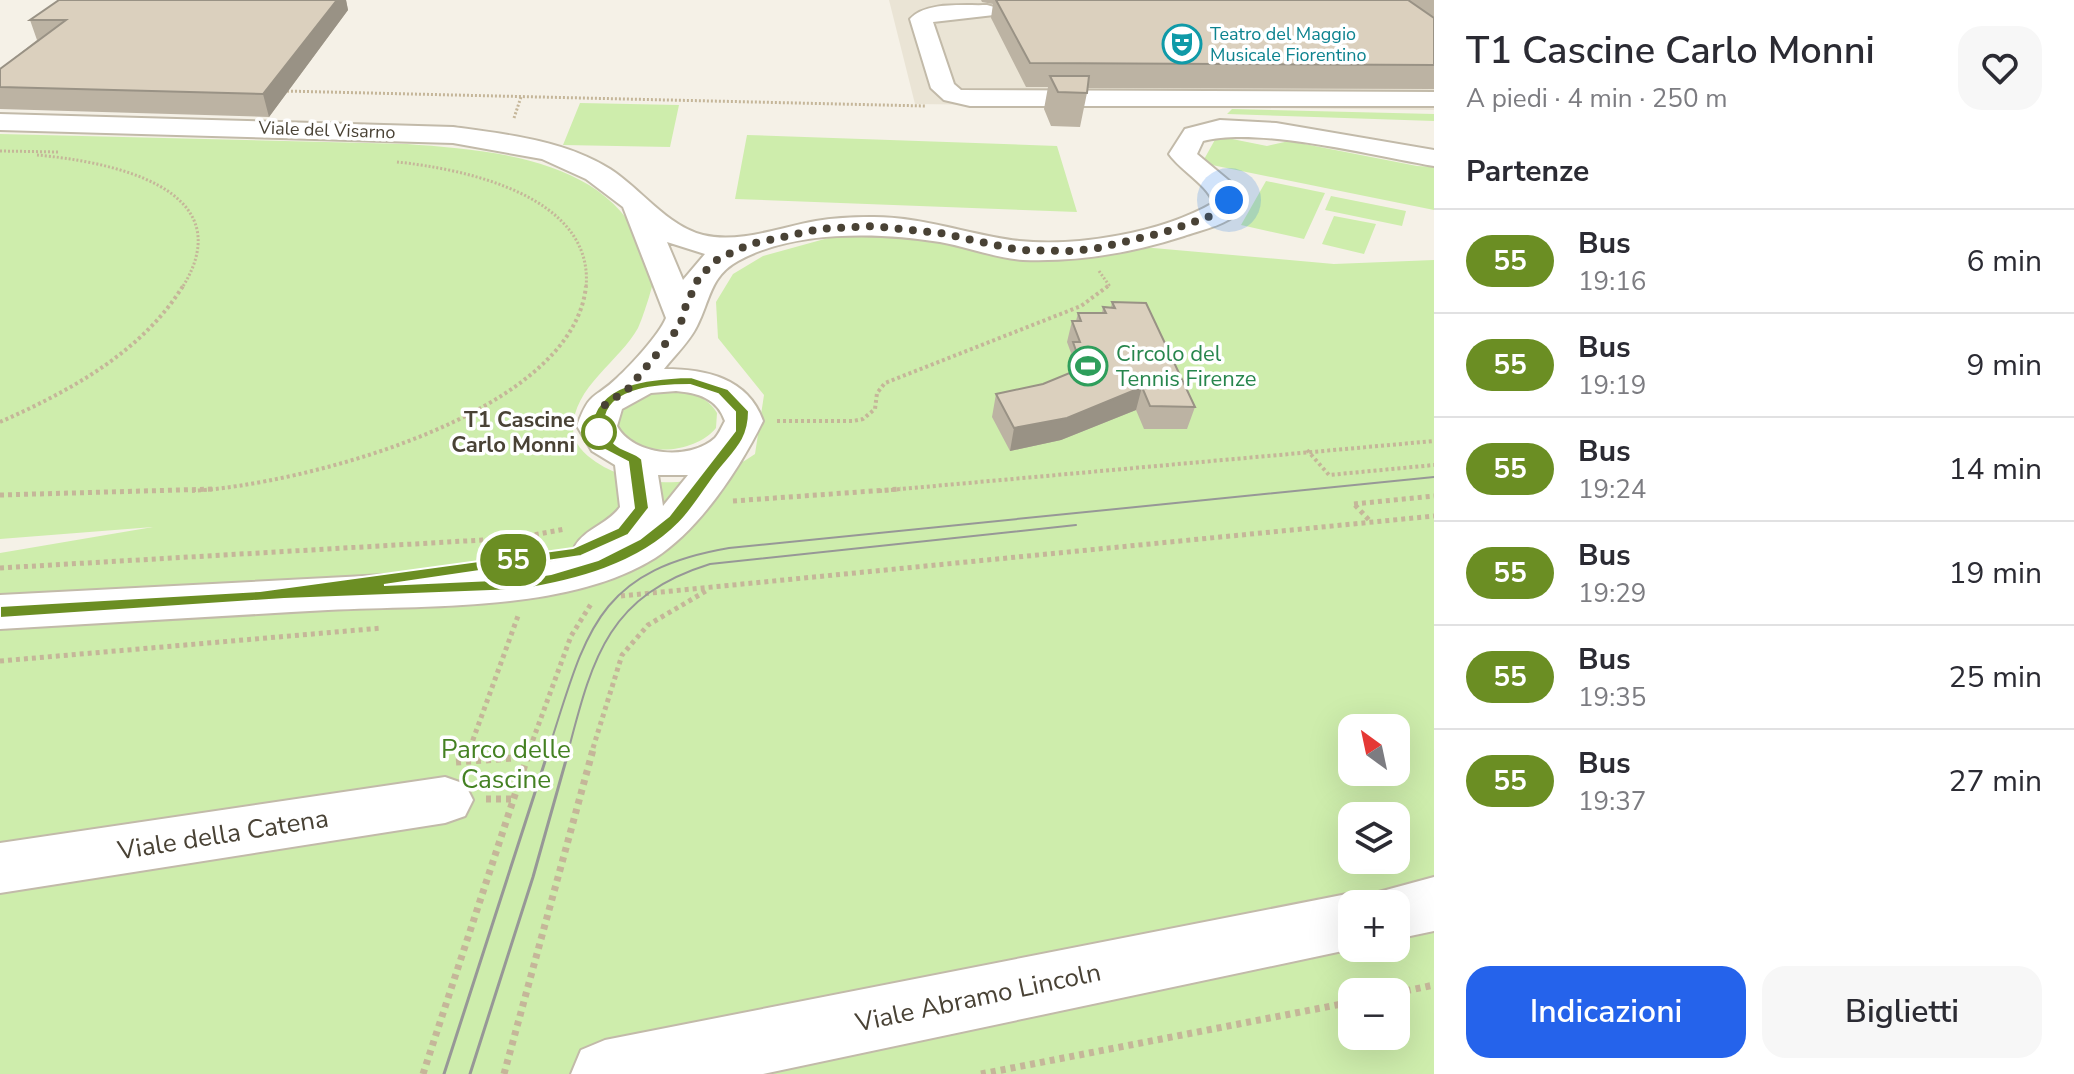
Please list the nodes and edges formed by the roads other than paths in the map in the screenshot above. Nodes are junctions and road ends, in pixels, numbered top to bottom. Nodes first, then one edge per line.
1 (987, 11) dead end
2 (1252, 99) junction
3 (1434, 99) edge
4 (0, 122) edge
5 (1357, 146) junction
6 (1434, 158) edge
7 (636, 204) junction
8 (762, 241) junction
9 (681, 322) junction
10 (715, 388) junction
11 (628, 389) junction
12 (735, 435) junction
13 (635, 459) junction
14 (260, 597) junction
15 (0, 612) edge
16 (455, 780) road end
17 (0, 868) edge
18 (1434, 904) edge
19 (1410, 909) edge
20 (1338, 924) edge
21 (605, 1074) edge

1 - 2 street
2 - 3 street
2 - 5 street
4 - 7 street, Viale del Visarno
5 - 6 street
5 - 8 street, Viale del Visarno
7 - 8 street, Viale del Visarno
7 - 9 street, Viale del Visarno
8 - 9 street, Viale del Visarno
9 - 10 street, Viale del Visarno
9 - 11 street, Viale del Visarno
10 - 11 street
10 - 12 street
11 - 13 street
12 - 13 street
12 - 14 street
13 - 14 street
14 - 15 street
16 - 17 street, Viale della Catena
18 - 19 street
20 - 21 street, Viale Abramo Lincoln

